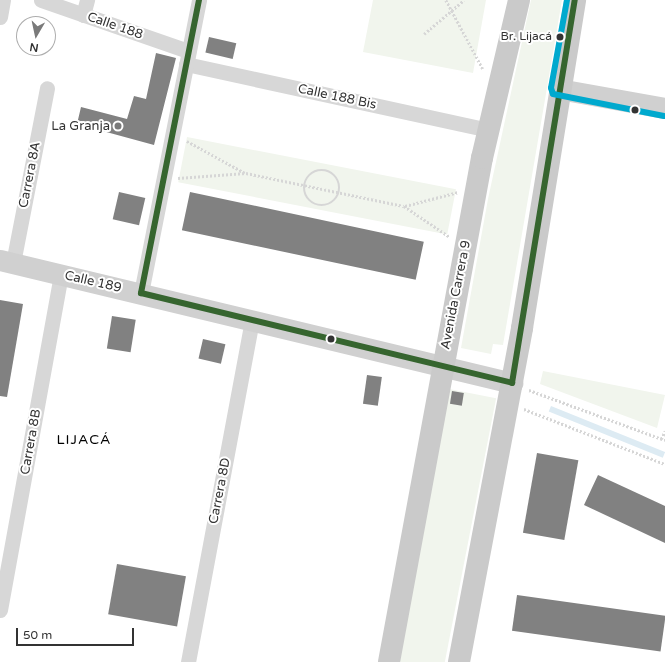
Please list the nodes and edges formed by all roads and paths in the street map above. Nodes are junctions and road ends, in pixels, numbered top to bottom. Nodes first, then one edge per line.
1 (3, 0) edge
2 (41, 0) edge
3 (87, 0) edge
4 (199, 0) edge
5 (446, 0) edge
6 (464, 0) edge
7 (519, 0) edge
8 (575, 0) edge
9 (452, 10) junction
10 (83, 15) junction
11 (0, 17) edge
12 (424, 34) dead end
13 (187, 57) junction
14 (487, 76) dead end
15 (47, 88) dead end
16 (559, 88) junction
17 (665, 108) edge
18 (489, 130) junction
19 (172, 133) junction
20 (246, 174) junction
21 (163, 178) junction
22 (304, 185) junction
23 (465, 190) dead end
24 (338, 193) junction
25 (404, 206) junction
26 (455, 241) dead end
27 (6, 261) edge
28 (61, 274) junction
29 (140, 293) junction
30 (252, 320) junction
31 (442, 366) junction
32 (520, 386) junction
33 (524, 409) dead end
34 (665, 431) edge
35 (661, 439) junction
36 (665, 440) edge
37 (665, 464) edge
38 (0, 610) edge
39 (188, 662) edge
40 (389, 662) edge
41 (459, 662) edge

1 - 11 street
2 - 10 street, Calle 188
3 - 10 street
4 - 13 street
5 - 9 path
6 - 9 path
7 - 18 main road, Avenida Carrera 9
8 - 16 main road
9 - 12 path
9 - 14 path
10 - 13 street, Calle 188
13 - 18 street, Calle 188 Bis
13 - 19 street
15 - 27 street, Carrera 8A
16 - 17 street
16 - 32 main road
18 - 31 main road, Avenida Carrera 9
19 - 20 path
19 - 21 street
20 - 21 path
20 - 22 path
21 - 29 street
22 - 24 path
22 - 24 path
22 - 24 path
23 - 25 path
24 - 25 path
25 - 26 path
27 - 28 street, Calle 189
28 - 29 street, Calle 189
28 - 38 street, Carrera 8B
29 - 30 street, Calle 189
30 - 31 street, Calle 189
30 - 39 street, Carrera 8D
31 - 32 street, Calle 189
31 - 40 main road, Avenida Carrera 9
32 - 35 path
32 - 41 main road
33 - 37 path
34 - 35 path
35 - 36 path

